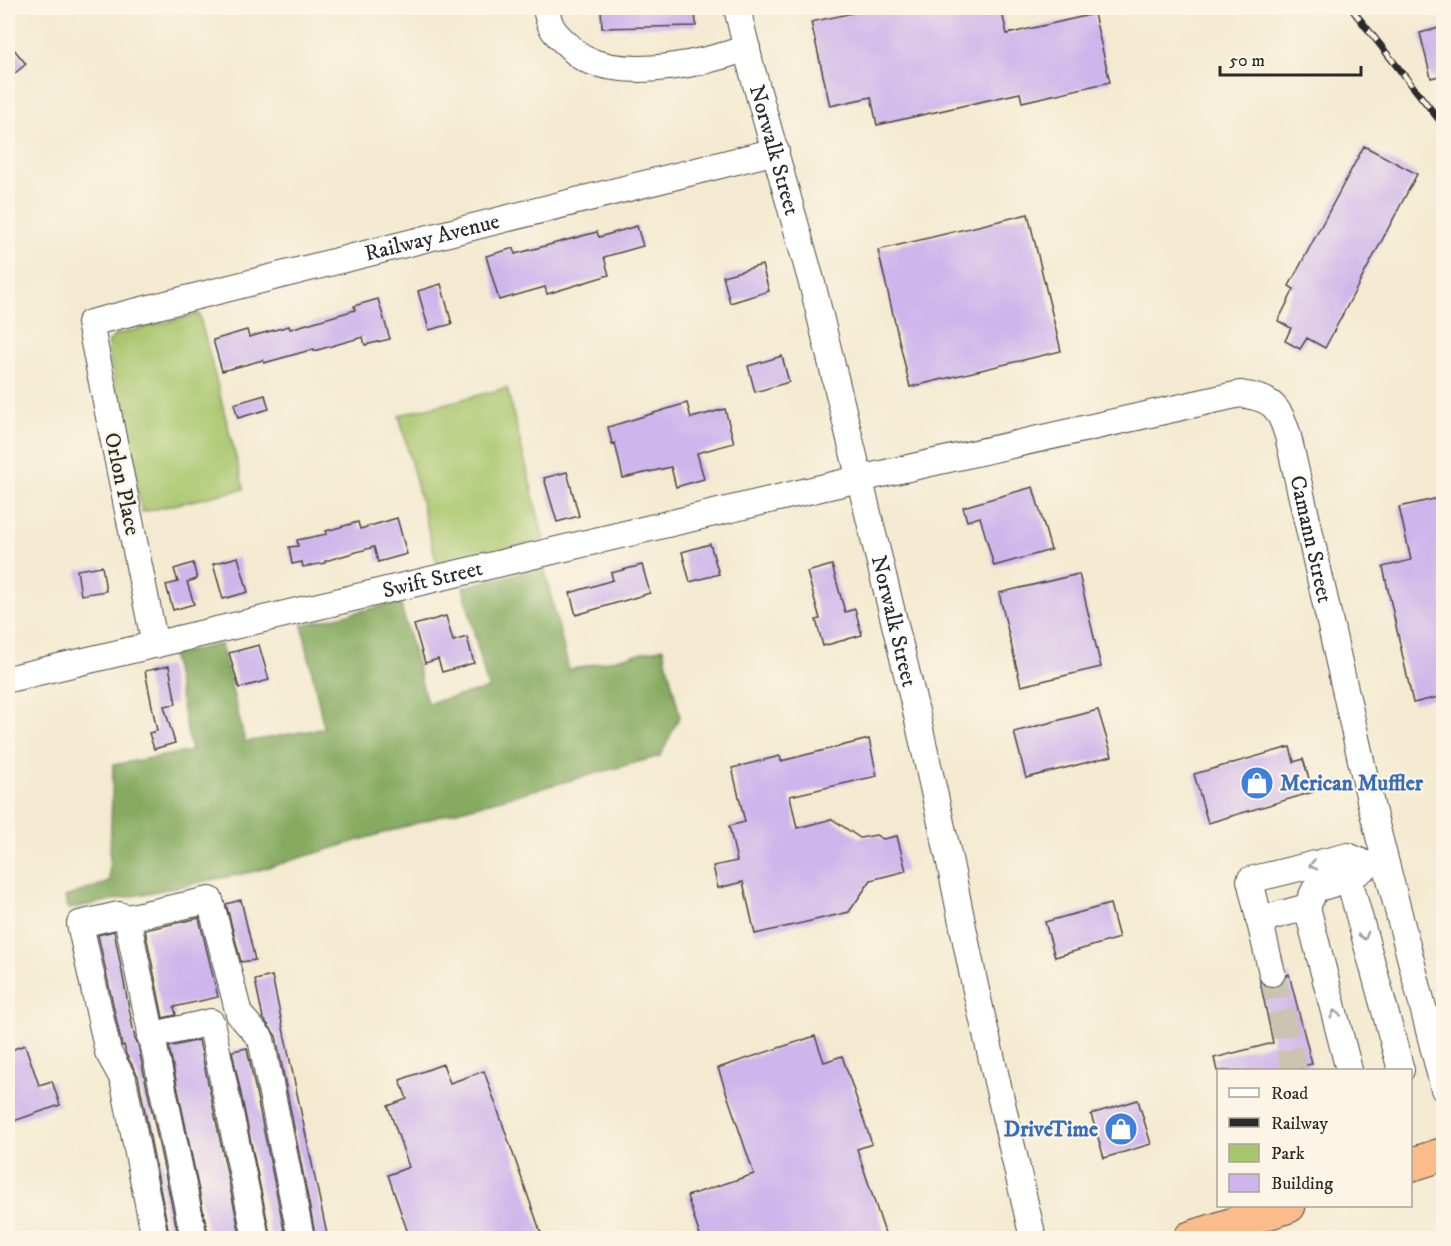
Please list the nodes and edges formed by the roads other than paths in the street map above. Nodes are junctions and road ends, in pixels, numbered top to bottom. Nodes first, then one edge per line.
1 (546, 8) edge
2 (737, 8) edge
3 (747, 48) junction
4 (776, 151) junction
5 (90, 323) joint
6 (860, 479) junction
7 (155, 645) junction
8 (8, 679) edge
9 (1367, 868) junction
10 (1307, 907) junction
11 (126, 918) junction
12 (1259, 920) junction
13 (1272, 973) tunnel mouth
14 (239, 1014) junction
15 (211, 1022) junction
16 (150, 1036) junction
17 (1349, 1069) edge
18 (1401, 1069) edge
19 (1443, 1089) edge
20 (1443, 1154) edge
21 (1412, 1164) edge
22 (1286, 1207) edge
23 (155, 1239) edge
24 (194, 1239) edge
25 (256, 1239) edge
26 (301, 1239) edge
27 (1033, 1239) edge
28 (1190, 1239) edge

1 - 3 street
2 - 3 street, Norwalk Street
3 - 4 street, Norwalk Street
4 - 5 street, Railway Avenue
4 - 6 street, Norwalk Street
5 - 7 street, Orlon Place
6 - 7 street, Swift Street
6 - 9 street, Camann Street
6 - 27 street, Norwalk Street
7 - 8 street, Swift Street
9 - 10 street
9 -> 12 street
9 -> 18 street
9 - 19 street, Camann Street
10 - 12 street
17 -> 10 street
11 - 14 street
11 - 16 street
11 - 23 street
12 - 13 street
14 - 15 street
14 - 26 street
15 - 16 street
15 - 25 street
16 - 24 street
20 - 21 highway
22 - 28 highway

